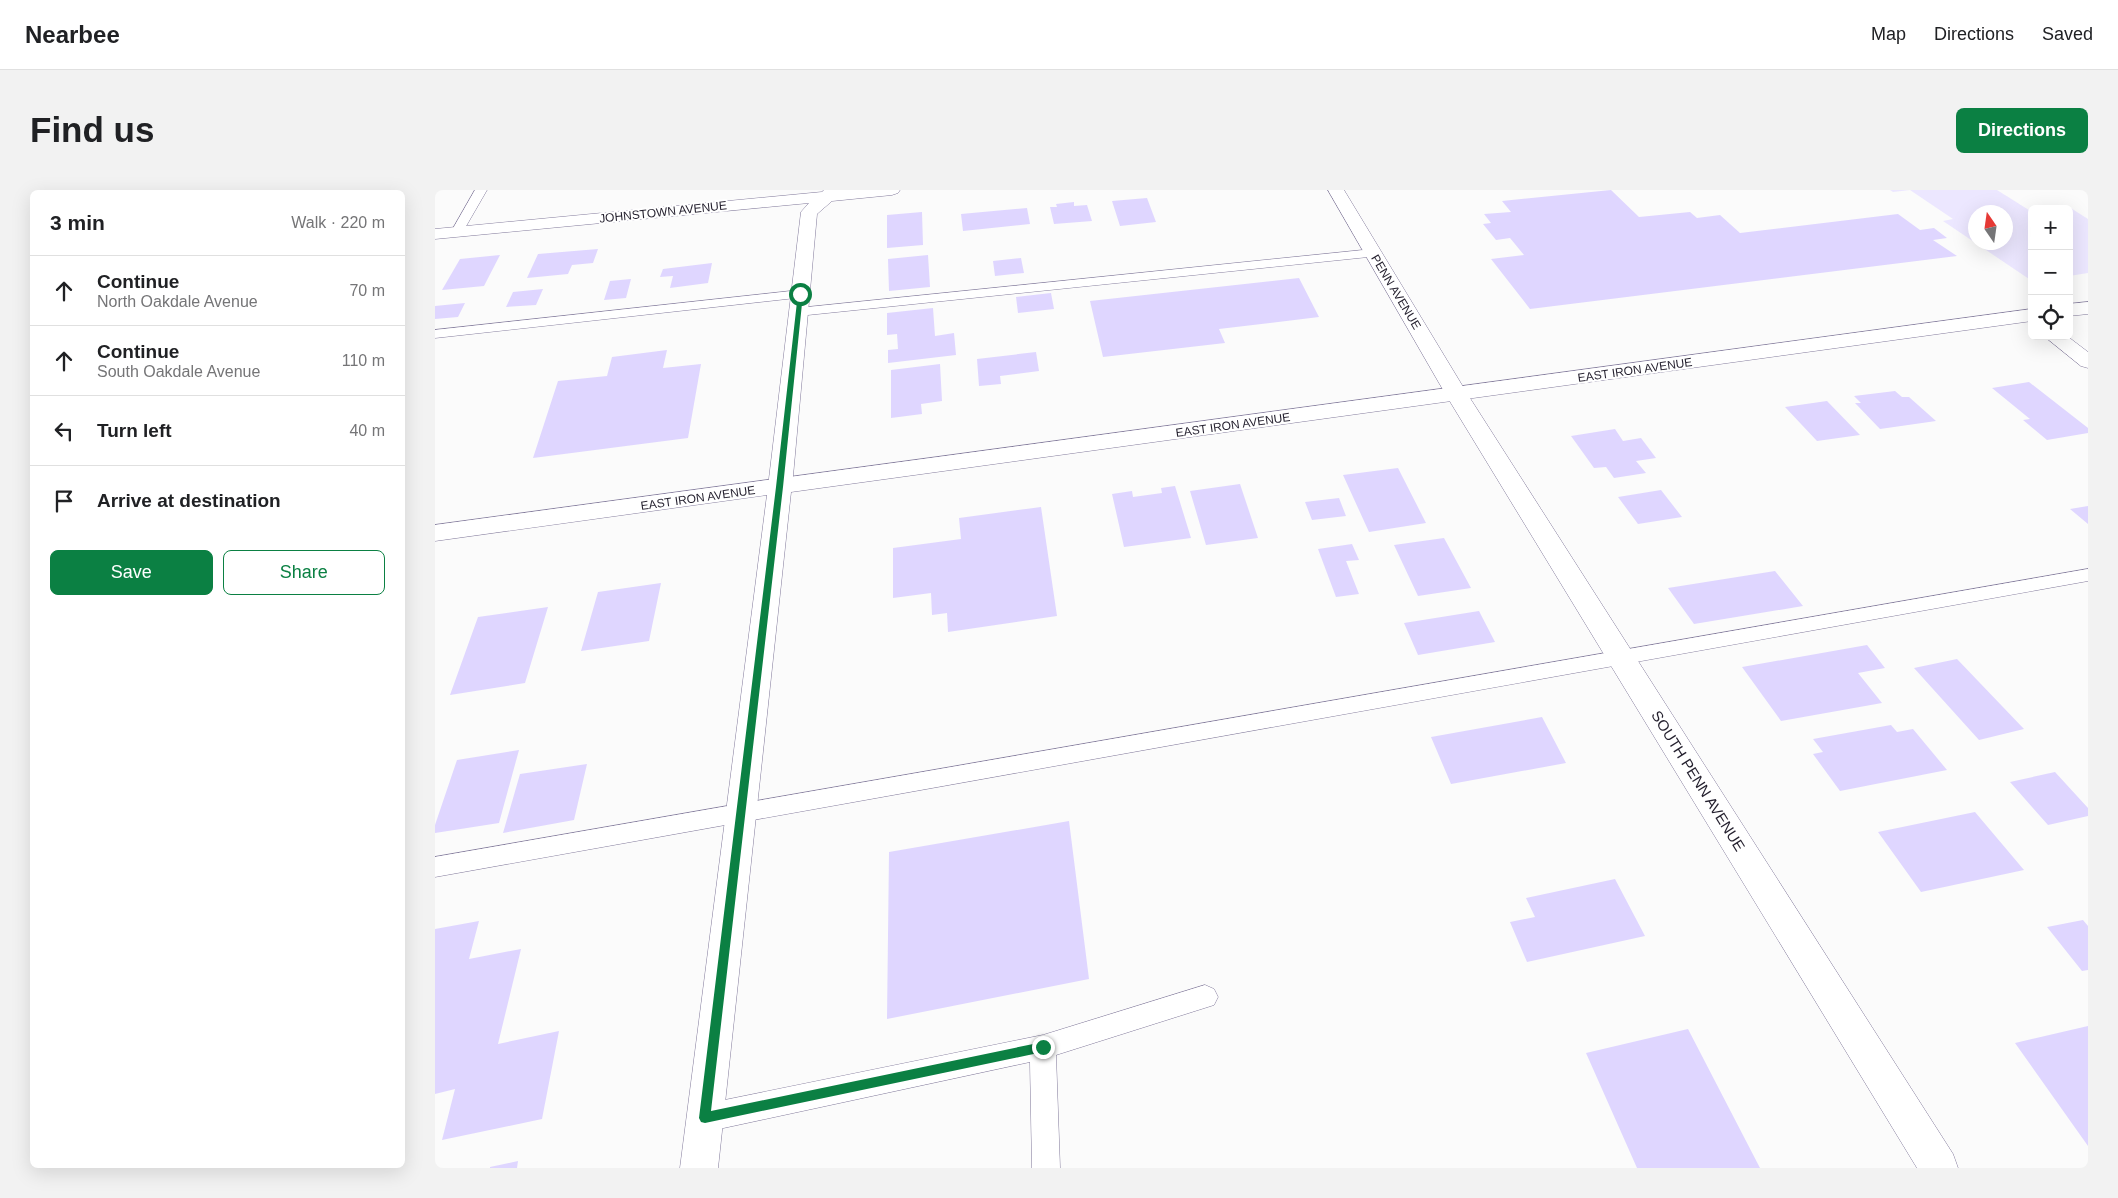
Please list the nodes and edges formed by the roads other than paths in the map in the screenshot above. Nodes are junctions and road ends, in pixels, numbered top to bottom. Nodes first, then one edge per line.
1 (481, 190) edge
2 (891, 190) edge
3 (1336, 190) edge
4 (831, 193) edge
5 (457, 232) junction
6 (435, 234) edge
7 (1373, 252) junction
8 (799, 303) junction
9 (2088, 308) edge
10 (2073, 310) edge
11 (2028, 317) edge
12 (435, 334) edge
13 (2058, 340) edge
14 (2088, 362) edge
15 (1457, 395) junction
16 (780, 487) junction
17 (435, 533) edge
18 (2088, 575) edge
19 (1621, 658) junction
20 (741, 813) junction
21 (435, 867) edge
22 (1205, 997) dead end
23 (1043, 1047) junction
24 (705, 1118) junction
25 (699, 1168) edge
26 (1046, 1168) edge
27 (1939, 1168) edge

1 - 5 lane
2 - 4 street, JOHNSTOWN AVENUE
3 - 7 street, PENN AVENUE
4 - 5 street, JOHNSTOWN AVENUE
4 - 8 street
5 - 6 street, JOHNSTOWN AVENUE
7 - 8 lane
7 - 15 street, PENN AVENUE
8 - 12 lane
8 - 16 street
9 - 10 street
11 - 15 street, EAST IRON AVENUE
13 - 14 street
15 - 16 street, EAST IRON AVENUE
15 - 19 street, SOUTH PENN AVENUE
16 - 17 street, EAST IRON AVENUE
16 - 20 street
18 - 19 lane
19 - 20 lane
19 - 27 street, SOUTH PENN AVENUE
20 - 21 lane
20 - 24 street
22 - 23 lane
23 - 24 lane
23 - 26 lane
24 - 25 street

